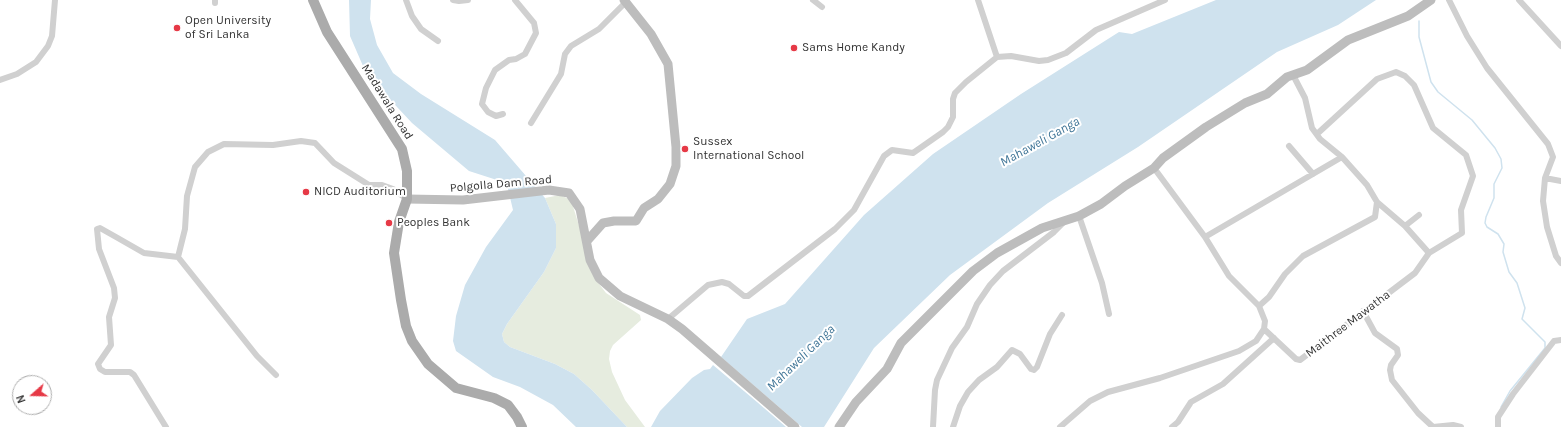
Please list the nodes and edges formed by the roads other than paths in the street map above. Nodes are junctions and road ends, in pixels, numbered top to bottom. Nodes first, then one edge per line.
1 (55, 0) edge
2 (313, 0) edge
3 (406, 0) edge
4 (453, 0) edge
5 (468, 0) edge
6 (515, 0) edge
7 (813, 0) edge
8 (978, 0) edge
9 (1165, 0) edge
10 (1431, 0) edge
11 (1449, 0) edge
12 (1519, 0) edge
13 (625, 1) edge
14 (822, 7) dead end
15 (438, 41) dead end
16 (1561, 46) edge
17 (997, 57) junction
18 (1293, 75) junction
19 (0, 80) edge
20 (503, 114) dead end
21 (531, 123) dead end
22 (1317, 134) junction
23 (1289, 146) dead end
24 (1342, 157) junction
25 (1154, 168) junction
26 (1313, 174) junction
27 (1544, 178) junction
28 (1561, 181) edge
29 (406, 199) junction
30 (1378, 202) junction
31 (1389, 214) junction
32 (1419, 215) dead end
33 (1079, 216) junction
34 (1375, 217) junction
35 (1066, 220) junction
36 (1405, 226) junction
37 (1205, 238) junction
38 (587, 241) junction
39 (1429, 253) junction
40 (178, 257) junction
41 (1561, 263) edge
42 (1259, 306) junction
43 (1363, 311) junction
44 (1109, 314) dead end
45 (1062, 315) dead end
46 (668, 319) junction
47 (1264, 329) junction
48 (1274, 338) junction
49 (1561, 340) edge
50 (276, 375) dead end
51 (1454, 426) edge
52 (166, 427) edge
53 (522, 427) edge
54 (795, 427) edge
55 (839, 427) edge
56 (933, 427) edge
57 (953, 427) edge
58 (1060, 427) edge
59 (1172, 427) edge
60 (1461, 427) edge
61 (1498, 427) edge

1 - 19 street
2 - 29 main road, Madawala Road
3 - 15 street
4 - 5 street
6 - 20 street
7 - 14 street
8 - 17 street
9 - 17 street
10 - 18 street
11 - 27 street
12 - 16 street
13 - 21 street
13 - 38 street
17 - 46 street
18 - 22 street
18 - 25 street
22 - 24 street
22 - 39 street
23 - 26 street
24 - 26 street
24 - 30 street
25 - 33 street
25 - 37 street
26 - 37 street
27 - 28 street
27 - 41 street
29 - 38 street, Polgolla Dam Road
29 - 40 street
29 - 53 main road, Madawala Road
30 - 31 street
30 - 34 street
31 - 34 street
31 - 36 street
32 - 36 street
33 - 35 street
33 - 44 street
34 - 42 street
35 - 55 street
35 - 56 street
36 - 39 street
37 - 42 street
38 - 46 street, Polgolla Dam Road
39 - 43 street, Maithree Mawatha
40 - 50 street
40 - 52 street
42 - 47 street
43 - 48 street, Maithree Mawatha
43 - 51 street
45 - 57 street
46 - 54 street, Polgolla Dam Road
47 - 48 street, Maithree Mawatha
47 - 58 street
48 - 59 street
49 - 61 street
51 - 60 street

